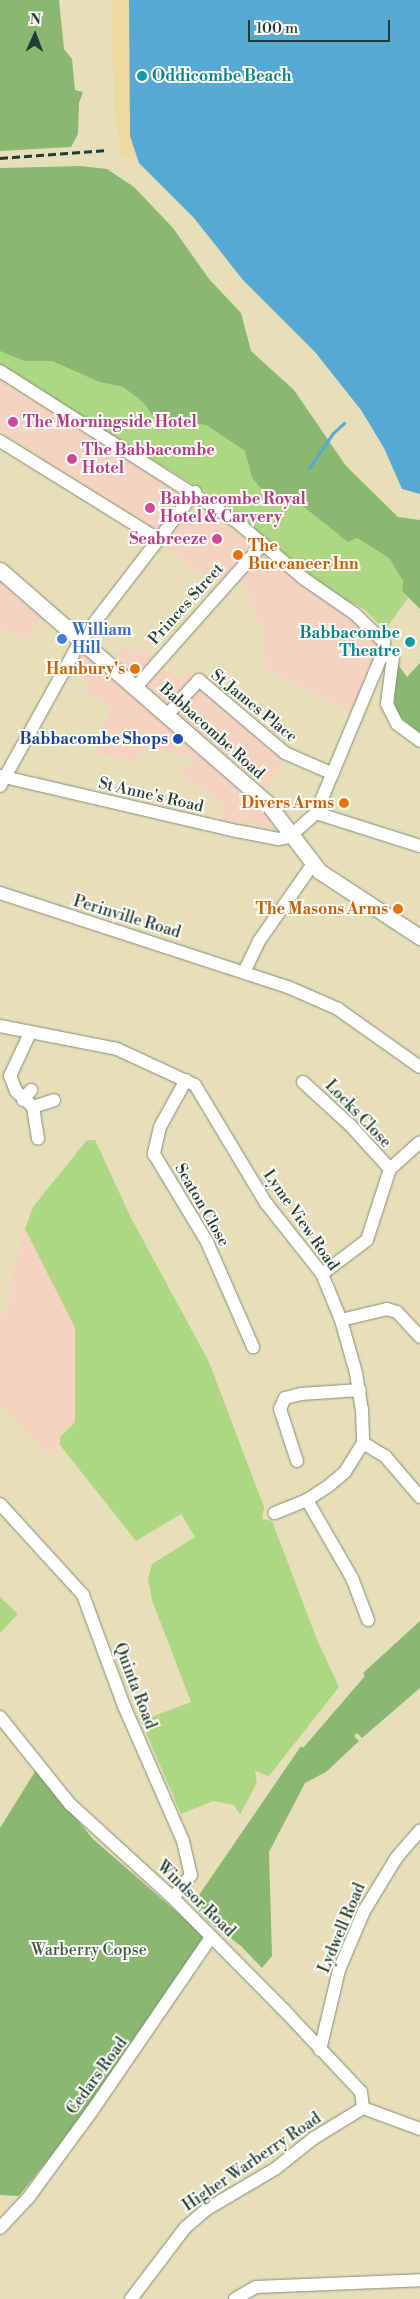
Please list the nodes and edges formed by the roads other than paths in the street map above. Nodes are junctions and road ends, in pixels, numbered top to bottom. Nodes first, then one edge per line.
1 (0, 371) edge
2 (0, 441) edge
3 (195, 492) junction
4 (158, 539) junction
5 (262, 545) junction
6 (0, 570) edge
7 (81, 640) junction
8 (382, 654) junction
9 (136, 687) junction
10 (166, 716) junction
11 (420, 741) edge
12 (333, 774) junction
13 (2, 780) edge
14 (316, 813) junction
15 (294, 835) junction
16 (420, 846) edge
17 (313, 864) junction
18 (0, 893) edge
19 (420, 937) edge
20 (244, 972) junction
21 (0, 1026) edge
22 (30, 1033) junction
23 (420, 1067) edge
24 (186, 1080) junction
25 (303, 1082) dead end
26 (29, 1099) junction
27 (54, 1100) dead end
28 (38, 1139) dead end
29 (418, 1149) edge
30 (390, 1170) junction
31 (322, 1274) junction
32 (341, 1320) junction
33 (420, 1338) edge
34 (253, 1347) dead end
35 (360, 1390) junction
36 (362, 1443) junction
37 (297, 1461) dead end
38 (420, 1497) edge
39 (307, 1500) junction
40 (0, 1504) edge
41 (275, 1513) dead end
42 (368, 1620) dead end
43 (0, 1717) edge
44 (420, 1832) edge
45 (173, 1898) junction
46 (211, 1937) junction
47 (320, 2050) junction
48 (363, 2108) junction
49 (420, 2129) edge
50 (0, 2228) edge
51 (420, 2280) edge
52 (131, 2299) edge
53 (235, 2299) edge

1 - 3 street
2 - 4 street
3 - 4 street
3 - 5 street
4 - 7 street
5 - 8 street
5 - 9 street, Princes Street
6 - 7 main road, Babbacombe Road
7 - 9 main road, Babbacombe Road
7 - 13 street
8 - 11 street
8 - 12 street
9 - 10 main road, Babbacombe Road
10 - 12 street, St James Place
10 - 15 main road, Babbacombe Road
12 - 14 street
13 - 15 street, St Anne's Road
14 - 15 street
14 - 16 street
15 - 17 main road, Babbacombe Road
17 - 19 main road, Babbacombe Road
17 - 20 street
18 - 20 street, Perinville Road
20 - 23 street, Perinville Road
21 - 22 street, Lyme View Road
22 - 24 street, Lyme View Road
22 - 26 street
24 - 31 street, Lyme View Road
24 - 34 street, Seaton Close
25 - 30 street, Locks Close
26 - 27 street
26 - 28 street
29 - 30 street
30 - 31 street
31 - 32 street, Lyme View Road
32 - 33 street
32 - 35 street, Lyme View Road
35 - 36 street, Lyme View Road
35 - 37 street
36 - 38 street
36 - 39 street
39 - 41 street
39 - 42 street
40 - 45 street, Quinta Road
43 - 45 street, Windsor Road
44 - 47 street, Lydwell Road
45 - 46 street, Windsor Road
46 - 47 street, Windsor Road
46 - 50 street, Cedars Road
47 - 48 street, Windsor Road
48 - 49 street
48 - 52 street, Higher Warberry Road
51 - 53 street

